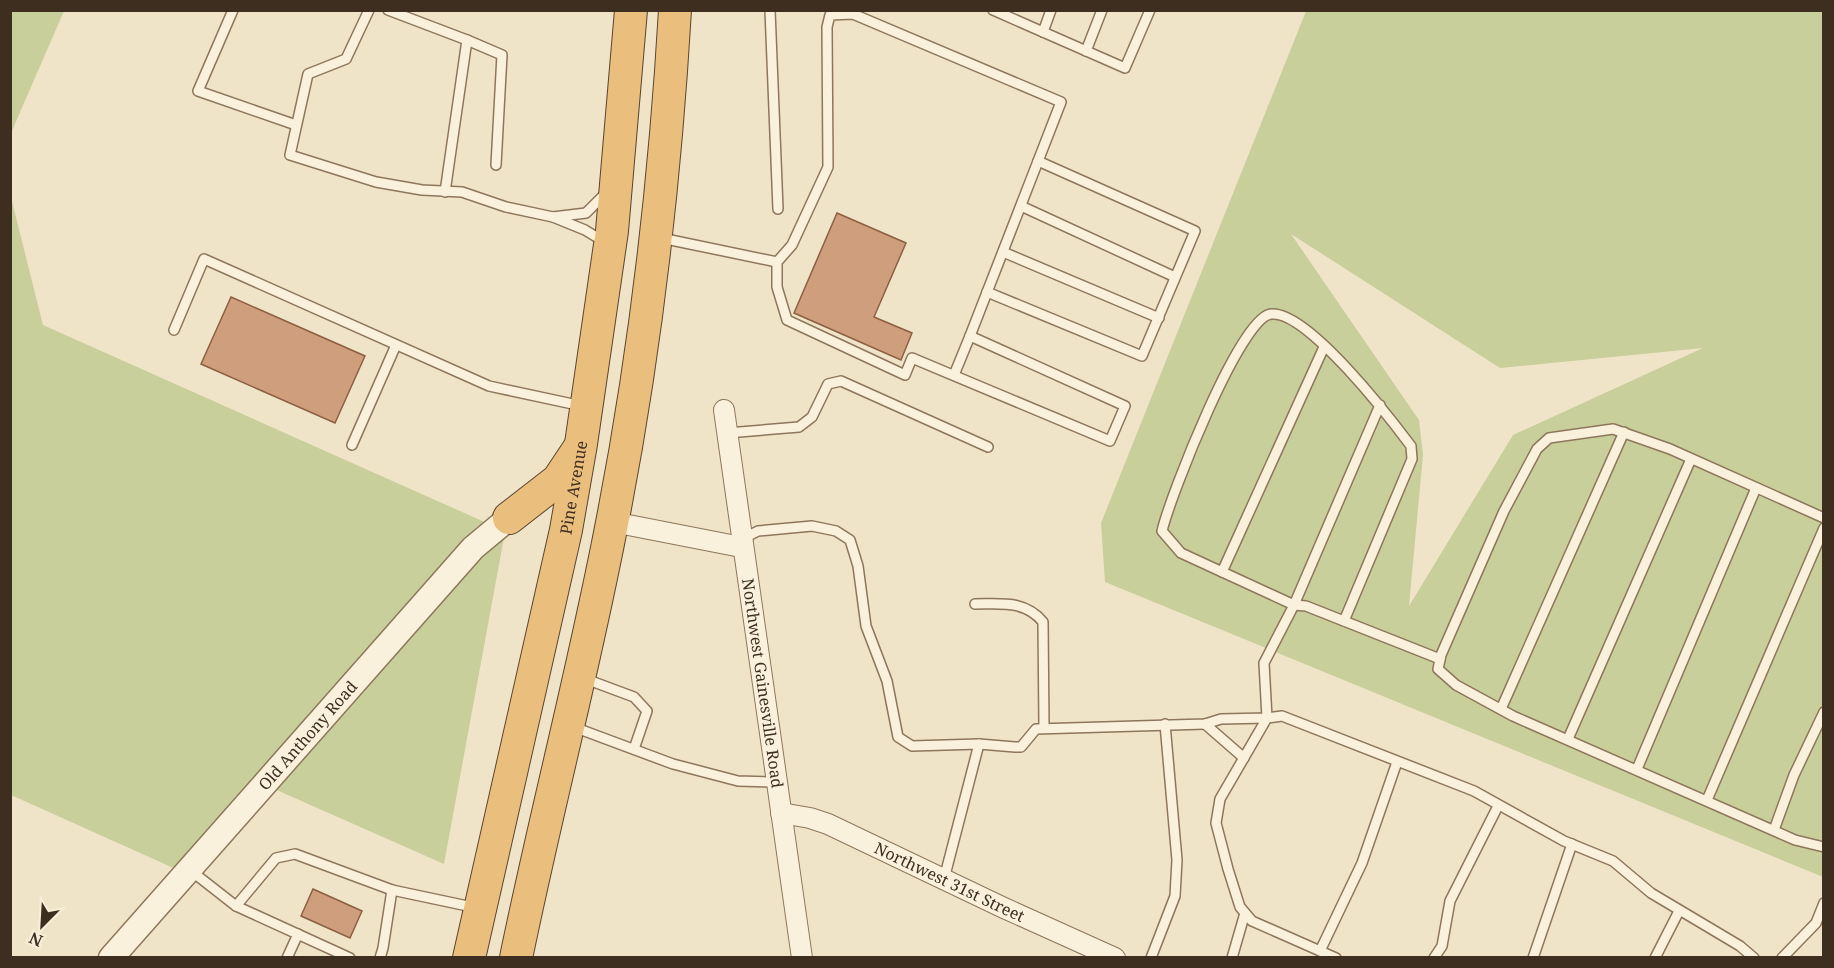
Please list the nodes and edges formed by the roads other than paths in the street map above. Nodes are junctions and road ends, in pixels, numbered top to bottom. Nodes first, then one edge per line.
1 (232, 10) edge
2 (369, 10) edge
3 (388, 10) edge
4 (631, 10) edge
5 (640, 10) edge
6 (675, 10) edge
7 (770, 10) edge
8 (1051, 10) edge
9 (1102, 10) edge
10 (1150, 10) edge
11 (854, 12) edge
12 (998, 12) edge
13 (830, 13) edge
14 (1043, 32) junction
15 (467, 40) junction
16 (1086, 51) junction
17 (296, 125) junction
18 (1038, 161) junction
19 (496, 165) dead end
20 (618, 172) junction
21 (444, 192) junction
22 (1021, 206) junction
23 (778, 209) dead end
24 (553, 217) junction
25 (656, 237) junction
26 (610, 245) junction
27 (1003, 252) junction
28 (777, 262) junction
29 (1175, 277) junction
30 (987, 292) junction
31 (1159, 318) junction
32 (174, 330) dead end
33 (970, 336) junction
34 (396, 345) junction
35 (1324, 347) junction
36 (954, 375) junction
37 (633, 404) junction
38 (1380, 405) junction
39 (587, 406) junction
40 (724, 410) dead end
41 (1624, 432) junction
42 (728, 433) junction
43 (582, 444) junction
44 (352, 445) dead end
45 (988, 447) dead end
46 (1691, 459) junction
47 (1756, 488) junction
48 (509, 518) junction
49 (1824, 518) edge
50 (612, 522) junction
51 (1824, 528) edge
52 (566, 530) junction
53 (741, 547) junction
54 (1222, 572) junction
55 (975, 604) dead end
56 (1294, 605) junction
57 (1344, 621) junction
58 (1440, 659) junction
59 (580, 677) junction
60 (1501, 709) junction
61 (1824, 712) edge
62 (1267, 718) junction
63 (1165, 724) junction
64 (1205, 724) junction
65 (569, 725) junction
66 (1044, 728) junction
67 (1568, 740) junction
68 (979, 744) junction
69 (634, 749) junction
70 (1244, 758) junction
71 (1397, 762) junction
72 (1637, 769) junction
73 (776, 782) junction
74 (1707, 800) junction
75 (1498, 806) junction
76 (780, 813) junction
77 (1774, 830) junction
78 (1572, 844) junction
79 (1824, 847) edge
80 (189, 870) junction
81 (944, 879) junction
82 (392, 890) junction
83 (1824, 903) edge
84 (236, 906) junction
85 (479, 909) junction
86 (1678, 911) junction
87 (1245, 912) junction
88 (298, 934) junction
89 (1320, 951) junction
90 (111, 957) edge
91 (287, 957) edge
92 (350, 957) edge
93 (380, 957) edge
94 (469, 957) edge
95 (516, 957) edge
96 (802, 957) edge
97 (1116, 957) edge
98 (1151, 957) edge
99 (1232, 957) edge
100 (1336, 957) edge
101 (1434, 957) edge
102 (1533, 957) edge
103 (1655, 957) edge
104 (1754, 957) edge
105 (1782, 957) edge

1 - 17 lane
2 - 17 lane
3 - 15 lane
4 - 20 highway, Pine Avenue
5 - 25 highway
6 - 25 highway
7 - 23 lane
8 - 14 lane
9 - 16 lane
10 - 16 lane
11 - 13 lane
11 - 18 lane
12 - 14 lane
13 - 28 lane
14 - 16 lane
15 - 19 lane
15 - 21 lane
17 - 21 lane
18 - 22 lane
18 - 29 lane
20 - 24 lane
20 - 26 highway, Pine Avenue
21 - 24 lane
22 - 27 lane
22 - 29 lane
24 - 26 lane
25 - 28 lane
25 - 37 highway
26 - 37 highway
26 - 39 highway, Pine Avenue
27 - 30 lane
27 - 31 lane
28 - 36 lane
29 - 31 lane
30 - 31 lane
30 - 33 lane
32 - 34 lane
33 - 36 lane
33 - 36 lane
34 - 39 lane
34 - 44 lane
35 - 38 lane
35 - 54 lane
35 - 54 lane
37 - 50 highway
38 - 56 lane
38 - 57 lane
39 - 43 highway, Pine Avenue
40 - 42 street, Northwest Gainesville Road
41 - 46 lane
41 - 58 lane
41 - 60 lane
42 - 45 lane
42 - 53 street, Northwest Gainesville Road
43 - 48 highway
43 - 50 highway
43 - 52 highway, Pine Avenue
46 - 47 lane
46 - 67 lane
47 - 49 lane
47 - 72 lane
48 - 52 highway
48 - 80 street, Old Anthony Road
50 - 53 street
50 - 59 highway
51 - 74 lane
52 - 85 highway, Pine Avenue
53 - 68 lane
53 - 73 street, Northwest Gainesville Road
54 - 56 lane
55 - 66 lane
56 - 57 lane
56 - 62 lane
57 - 58 lane
58 - 60 lane
59 - 65 highway
59 - 69 lane
60 - 67 lane
61 - 77 lane
62 - 64 lane
62 - 70 lane
62 - 71 lane
63 - 64 lane
63 - 66 lane
63 - 98 lane
64 - 70 lane
65 - 69 lane
65 - 95 highway
66 - 68 lane
67 - 72 lane
68 - 81 lane
69 - 73 lane
70 - 87 lane
71 - 75 lane
71 - 89 lane
72 - 74 lane
73 - 76 street, Northwest Gainesville Road
74 - 77 lane
75 - 78 lane
75 - 101 lane
76 - 81 street, Northwest 31st Street
76 - 96 street, Northwest Gainesville Road
77 - 79 lane
78 - 86 lane
78 - 102 lane
80 - 84 lane
80 - 90 street, Old Anthony Road
81 - 97 street, Northwest 31st Street
82 - 84 lane
82 - 85 lane
82 - 93 lane
83 - 105 lane
84 - 88 lane
85 - 94 highway, Pine Avenue
86 - 103 lane
86 - 104 lane
87 - 89 lane
87 - 99 lane
88 - 91 lane
88 - 92 lane
89 - 100 lane

